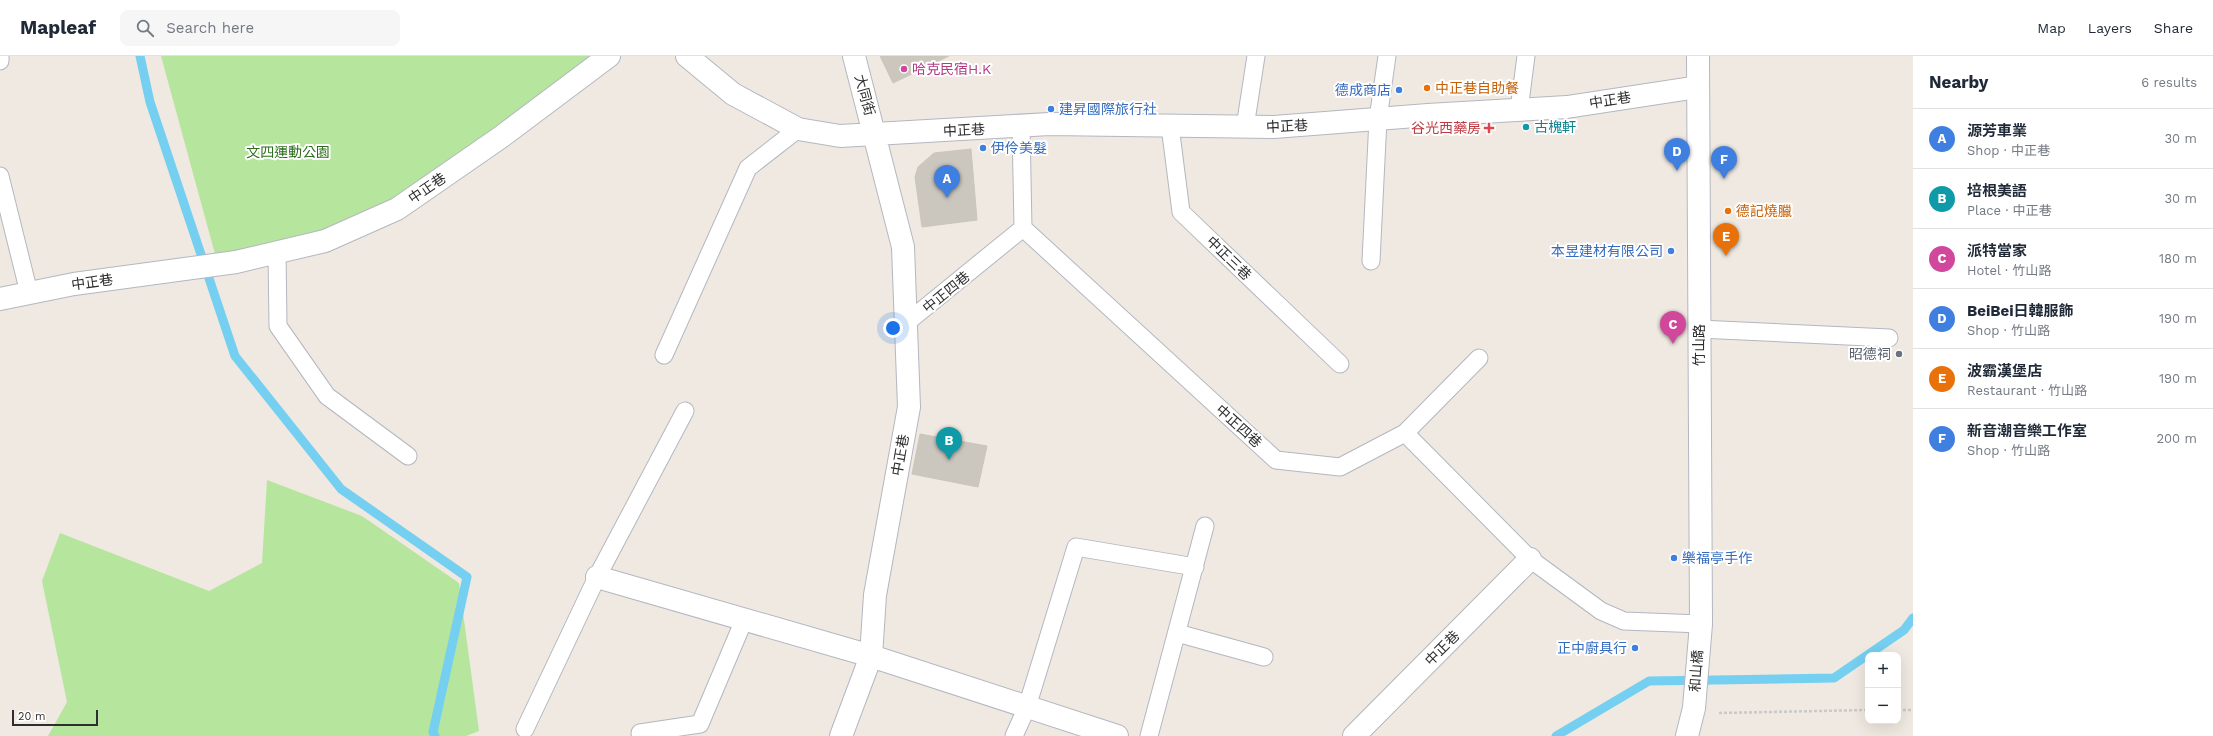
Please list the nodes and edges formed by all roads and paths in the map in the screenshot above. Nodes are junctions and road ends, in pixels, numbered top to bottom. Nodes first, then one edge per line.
1 (0, 56) edge
2 (609, 56) edge
3 (687, 56) edge
4 (854, 56) edge
5 (1256, 56) edge
6 (1387, 56) edge
7 (1526, 56) edge
8 (1698, 56) edge
9 (0, 61) edge
10 (1698, 87) junction
11 (1519, 110) junction
12 (1378, 119) junction
13 (1021, 126) junction
14 (1170, 126) junction
15 (1245, 127) junction
16 (798, 129) junction
17 (875, 135) junction
18 (0, 176) edge
19 (1023, 228) junction
20 (277, 252) junction
21 (1371, 261) dead end
22 (29, 293) junction
23 (0, 299) edge
24 (905, 324) junction
25 (1699, 329) junction
26 (1889, 338) dead end
27 (664, 355) dead end
28 (1479, 358) dead end
29 (1340, 364) dead end
30 (685, 411) dead end
31 (1405, 433) junction
32 (408, 456) dead end
33 (1205, 526) dead end
34 (1530, 559) junction
35 (1195, 567) junction
36 (597, 577) junction
37 (744, 620) junction
38 (1700, 629) junction
39 (1177, 633) junction
40 (871, 656) junction
41 (1264, 657) dead end
42 (1028, 707) junction
43 (1865, 710) edge
44 (1901, 710) edge
45 (1913, 710) edge
46 (1693, 711) junction
47 (525, 729) dead end
48 (640, 733) dead end
49 (841, 736) edge
50 (1014, 736) edge
51 (1117, 736) edge
52 (1149, 736) edge
53 (1354, 736) edge
54 (1687, 736) edge

1 - 9 lane
2 - 20 street, 中正巷
3 - 16 street, 中正巷
4 - 17 street, 大同街
5 - 15 lane
6 - 12 lane
7 - 11 lane
8 - 10 street, 竹山路
10 - 11 street, 中正巷
10 - 25 street, 竹山路
11 - 12 street, 中正巷
12 - 15 street, 中正巷
12 - 21 lane
13 - 14 street, 中正巷
13 - 17 street, 中正巷
13 - 19 lane
14 - 15 street, 中正巷
14 - 29 lane, 中正三巷
16 - 17 street, 中正巷
16 - 27 lane
17 - 24 street, 中正巷
18 - 22 lane
19 - 24 lane, 中正四巷
19 - 31 lane, 中正四巷
20 - 22 street, 中正巷
20 - 32 lane
22 - 23 street, 中正巷
24 - 40 street, 中正巷
25 - 26 lane
25 - 38 street, 竹山路
28 - 31 lane, 中正四巷
30 - 36 lane
31 - 34 lane
33 - 35 lane
34 - 38 lane
34 - 53 street, 中正巷
35 - 39 lane
35 - 42 lane
36 - 37 street
36 - 47 lane
37 - 40 street
37 - 48 lane
38 - 46 street, 和山橋
39 - 41 lane
39 - 52 lane
40 - 42 street
40 - 49 street, 中正巷
42 - 50 lane
42 - 51 street
43 - 46 path
44 - 45 path
46 - 54 street, 和山橋

